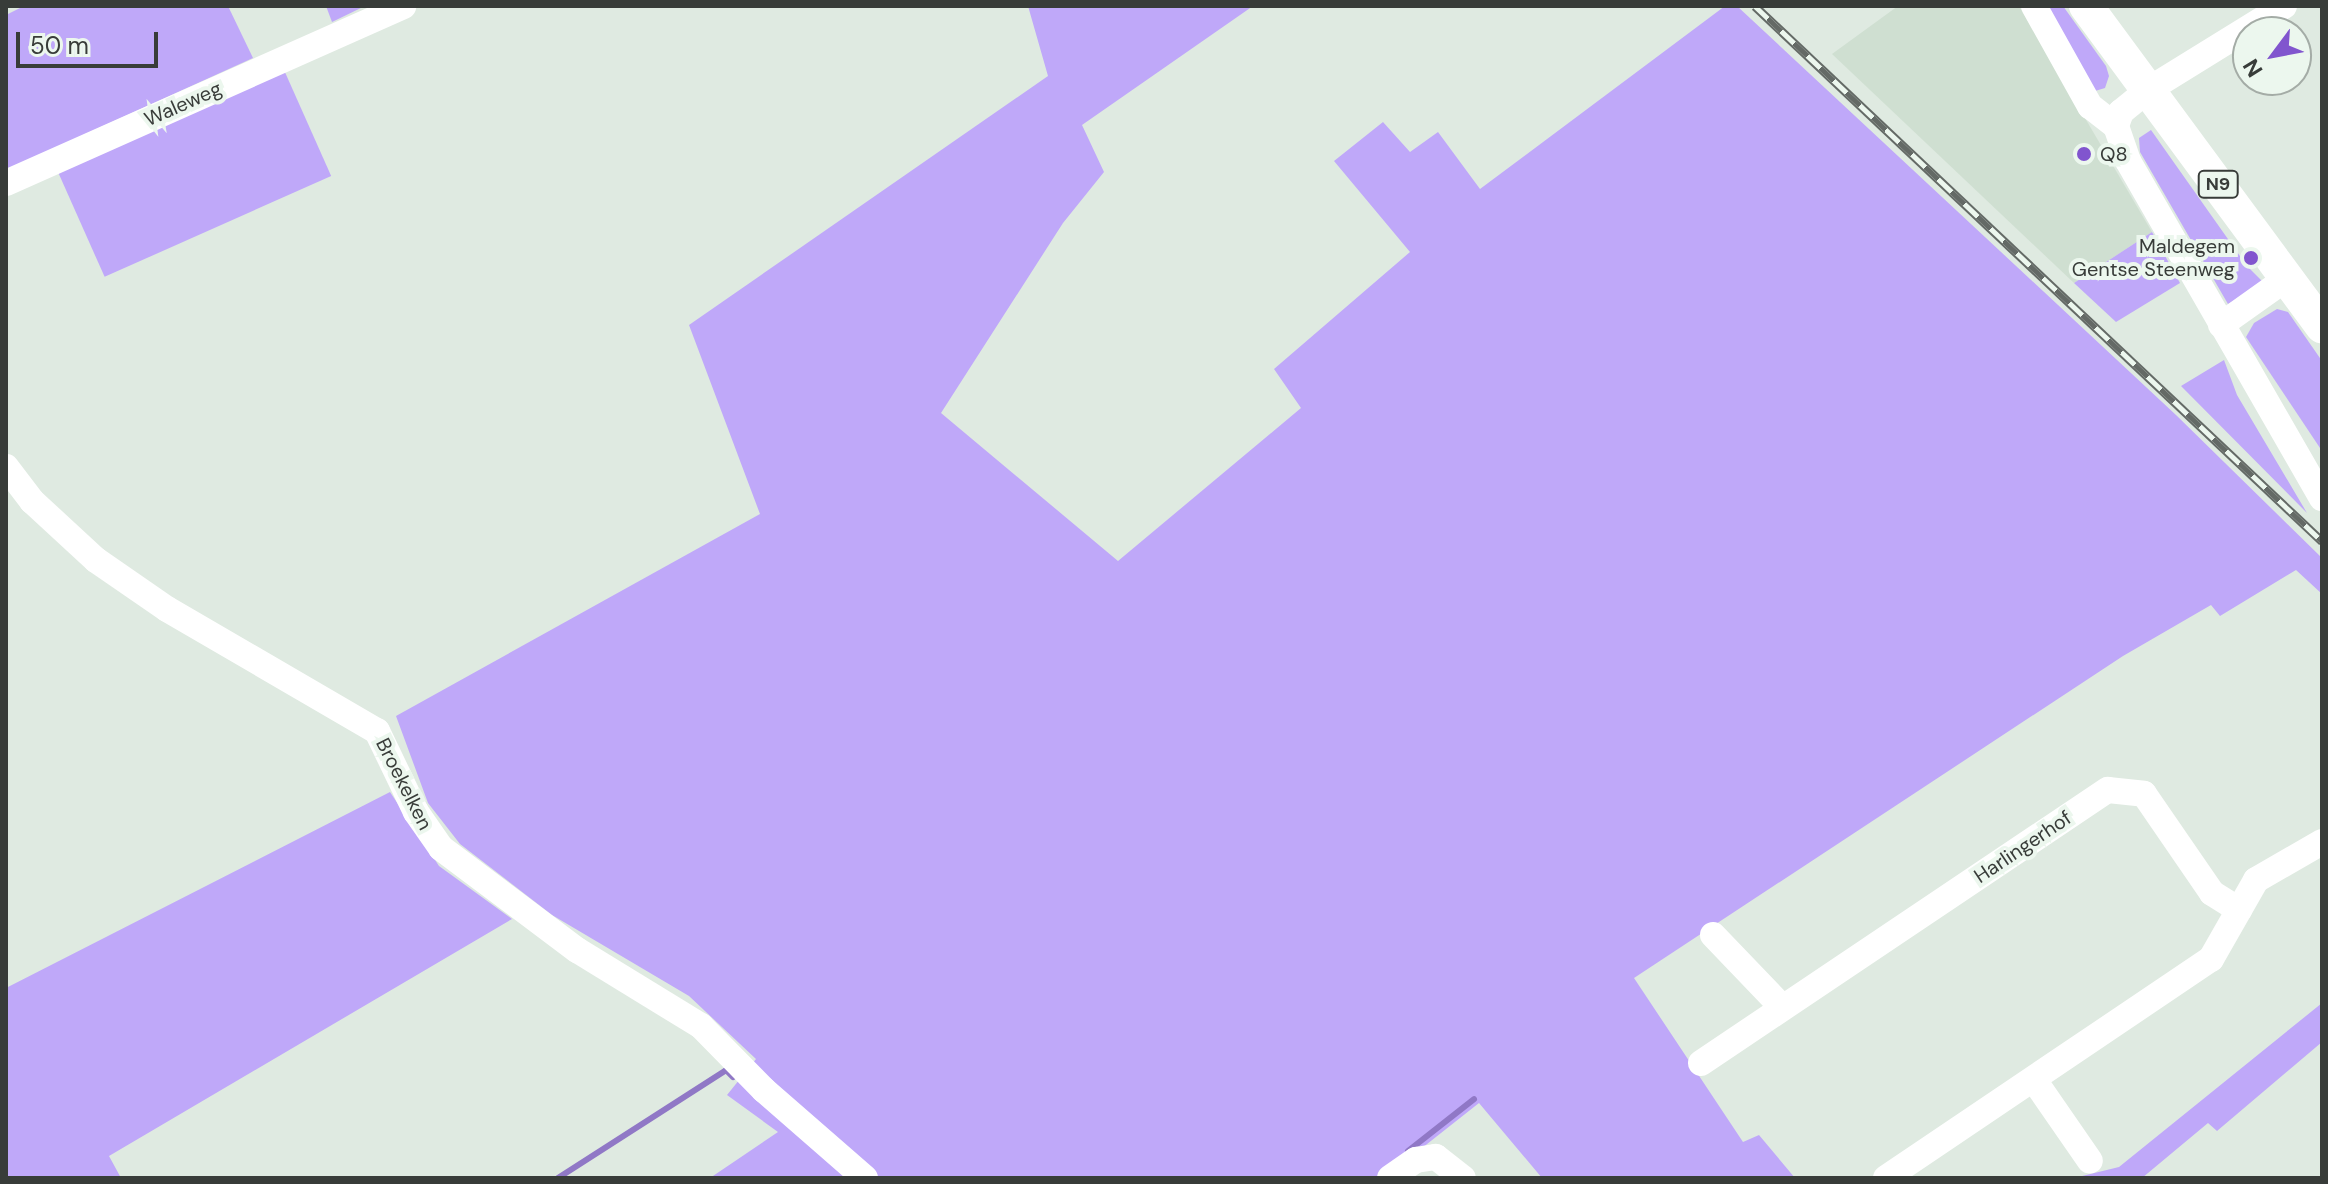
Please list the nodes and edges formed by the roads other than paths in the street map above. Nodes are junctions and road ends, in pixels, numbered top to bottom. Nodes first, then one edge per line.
1 (403, 6) edge
2 (2034, 6) edge
3 (2086, 6) edge
4 (2284, 6) edge
5 (2148, 90) junction
6 (2116, 126) junction
7 (6, 183) edge
8 (2287, 278) junction
9 (2221, 325) junction
10 (2322, 326) edge
11 (6, 467) edge
12 (2322, 498) edge
13 (2322, 842) edge
14 (2239, 910) junction
15 (1713, 935) dead end
16 (1782, 1007) junction
17 (1701, 1063) dead end
18 (2034, 1080) junction
19 (2090, 1161) dead end
20 (865, 1178) edge
21 (1390, 1178) edge
22 (1463, 1178) edge
23 (1886, 1178) edge

1 - 7 street, Waleweg
2 - 6 street
3 - 5 main road, N9
4 - 5 street
5 - 6 street
5 - 8 main road, N9
6 - 9 street
8 - 9 street
8 - 10 main road, N9
9 - 12 street
11 - 20 street, Broekelken
13 - 14 street
14 - 16 street, Harlingerhof
14 - 18 street
15 - 16 street
16 - 17 street, Harlingerhof
18 - 19 street
18 - 23 street
21 - 22 street

